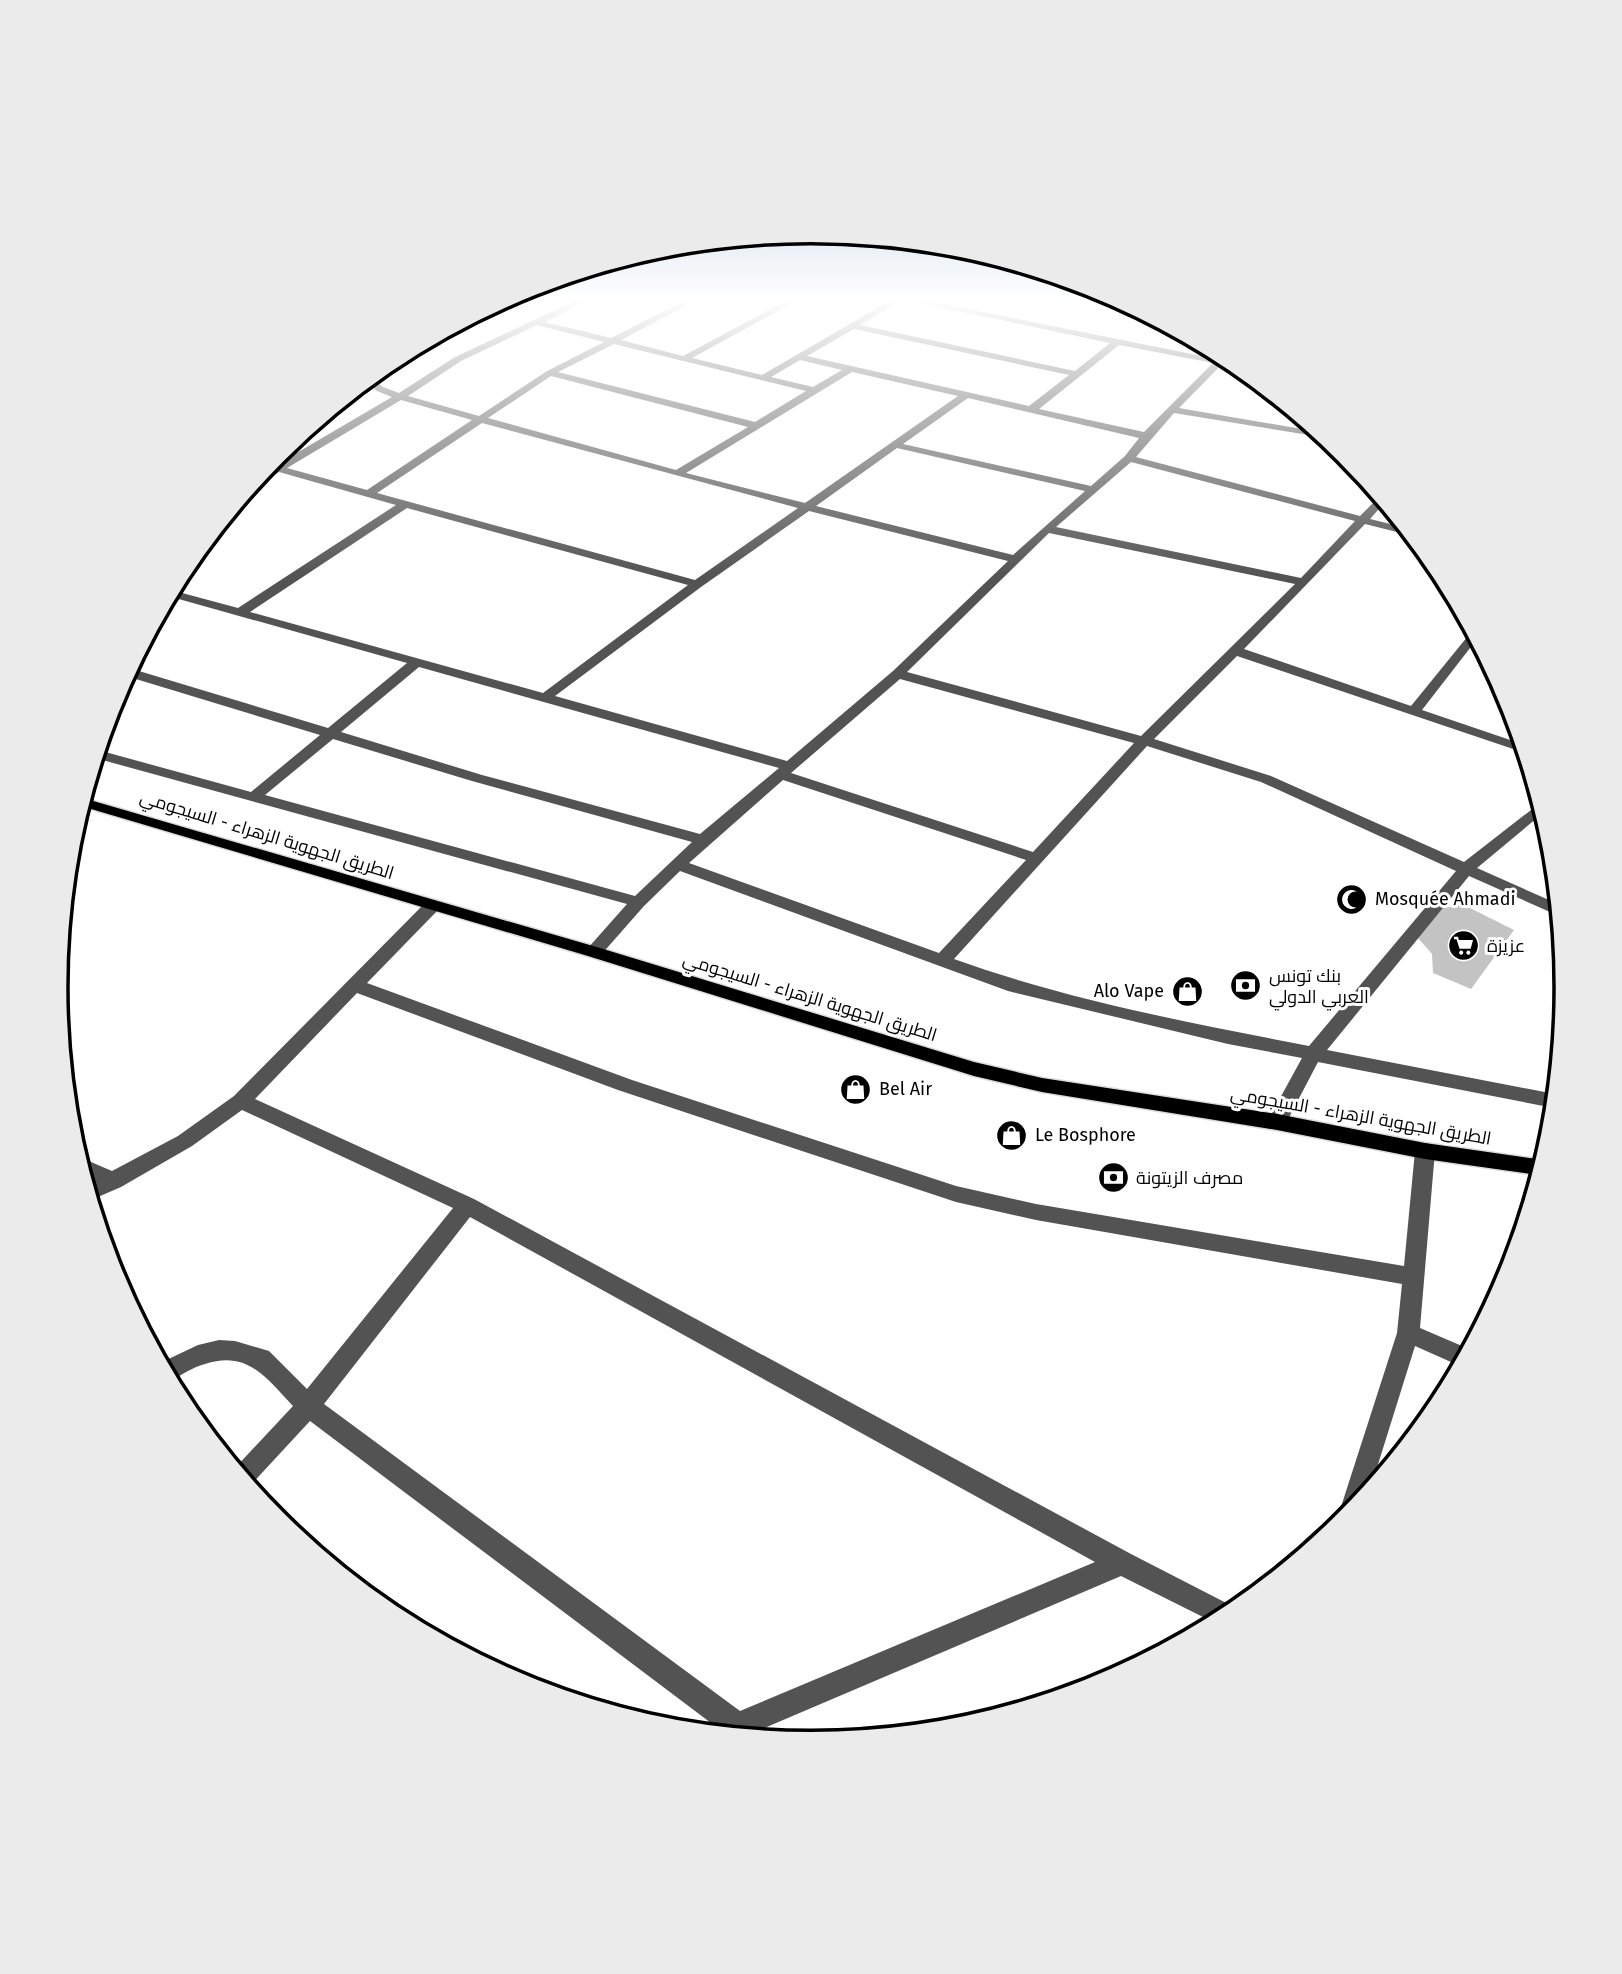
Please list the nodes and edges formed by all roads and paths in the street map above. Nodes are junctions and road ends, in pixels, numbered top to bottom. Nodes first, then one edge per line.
1 (388, 392) edge
2 (407, 392) edge
3 (520, 392) edge
4 (625, 392) edge
5 (814, 392) edge
6 (953, 392) edge
7 (1054, 392) edge
8 (1190, 392) edge
9 (966, 395) junction
10 (400, 397) junction
11 (1031, 410) junction
12 (1172, 410) junction
13 (480, 418) junction
14 (757, 426) junction
15 (1305, 433) edge
16 (1146, 436) junction
17 (895, 444) junction
18 (1129, 458) junction
19 (282, 466) edge
20 (280, 468) edge
21 (677, 474) junction
22 (1091, 489) junction
23 (369, 493) junction
24 (406, 503) junction
25 (1376, 506) edge
26 (807, 507) junction
27 (1363, 520) junction
28 (1047, 529) junction
29 (1395, 529) edge
30 (1015, 559) junction
31 (1304, 582) junction
32 (697, 584) junction
33 (180, 596) edge
34 (241, 612) junction
35 (1468, 642) edge
36 (1236, 651) junction
37 (418, 661) junction
38 (898, 674) junction
39 (138, 675) edge
40 (547, 696) junction
41 (1415, 710) junction
42 (331, 733) junction
43 (1144, 740) junction
44 (1512, 744) edge
45 (106, 756) edge
46 (784, 770) junction
47 (254, 797) junction
48 (92, 805) edge
49 (1533, 815) edge
50 (703, 840) junction
51 (1036, 858) junction
52 (677, 864) junction
53 (1466, 869) junction
54 (638, 902) junction
55 (432, 906) junction
56 (1549, 906) edge
57 (594, 952) junction
58 (942, 961) junction
59 (354, 985) junction
60 (1313, 1054) junction
61 (1545, 1099) edge
62 (241, 1101) junction
63 (1277, 1122) junction
64 (1425, 1152) junction
65 (1531, 1166) edge
66 (92, 1170) edge
67 (114, 1181) junction
68 (97, 1189) edge
69 (467, 1205) junction
70 (1413, 1277) junction
71 (1408, 1334) junction
72 (1456, 1354) edge
73 (174, 1368) edge
74 (308, 1406) junction
75 (248, 1471) edge
76 (1359, 1487) edge
77 (1122, 1563) junction
78 (1216, 1610) edge
79 (727, 1724) edge
80 (749, 1727) edge

1 - 10 street
2 - 10 street
3 - 13 street
4 - 14 street
5 - 14 street
6 - 9 street
7 - 11 street
8 - 12 street
9 - 11 street
9 - 17 street
10 - 13 street
10 - 19 street
11 - 16 street
12 - 15 street
12 - 16 street
13 - 21 street
13 - 23 street
14 - 21 street
16 - 18 street
17 - 22 street
17 - 26 street
18 - 22 street
18 - 27 street
20 - 23 street
21 - 26 street
22 - 28 street
23 - 24 street
24 - 32 street
24 - 34 street
25 - 27 street
26 - 30 street
26 - 32 street
27 - 29 street
27 - 31 street
28 - 30 street
28 - 31 street
30 - 38 street
31 - 36 street
32 - 40 street
33 - 34 street
34 - 37 street
35 - 41 street
36 - 41 street
36 - 43 street
37 - 40 street
37 - 42 street
38 - 43 street
38 - 46 street
39 - 42 street
40 - 46 street
41 - 44 street
42 - 47 street
42 - 50 street
43 - 51 street
43 - 53 street
45 - 47 street
46 - 50 street
46 - 51 street
47 - 54 street
48 - 55 main road, الطريق الجهوية الزهراء - السيجومي
49 - 53 street
50 - 52 street
51 - 58 street
52 - 54 street
52 - 58 street
53 - 56 street
53 - 60 street
54 - 57 street
55 - 57 main road, الطريق الجهوية الزهراء - السيجومي
55 - 59 street
57 - 63 main road, الطريق الجهوية الزهراء - السيجومي
58 - 60 street
59 - 62 street
59 - 70 street
60 - 61 street
60 - 63 street
62 - 67 street
62 - 69 street
63 - 64 main road, الطريق الجهوية الزهراء - السيجومي
64 - 65 main road, الطريق الجهوية الزهراء - السيجومي
64 - 70 street
66 - 67 street
67 - 68 street
69 - 74 street
69 - 77 street
70 - 71 street
71 - 72 street
71 - 76 street
73 - 74 street
74 - 75 street
74 - 79 street
77 - 78 street
77 - 80 street

